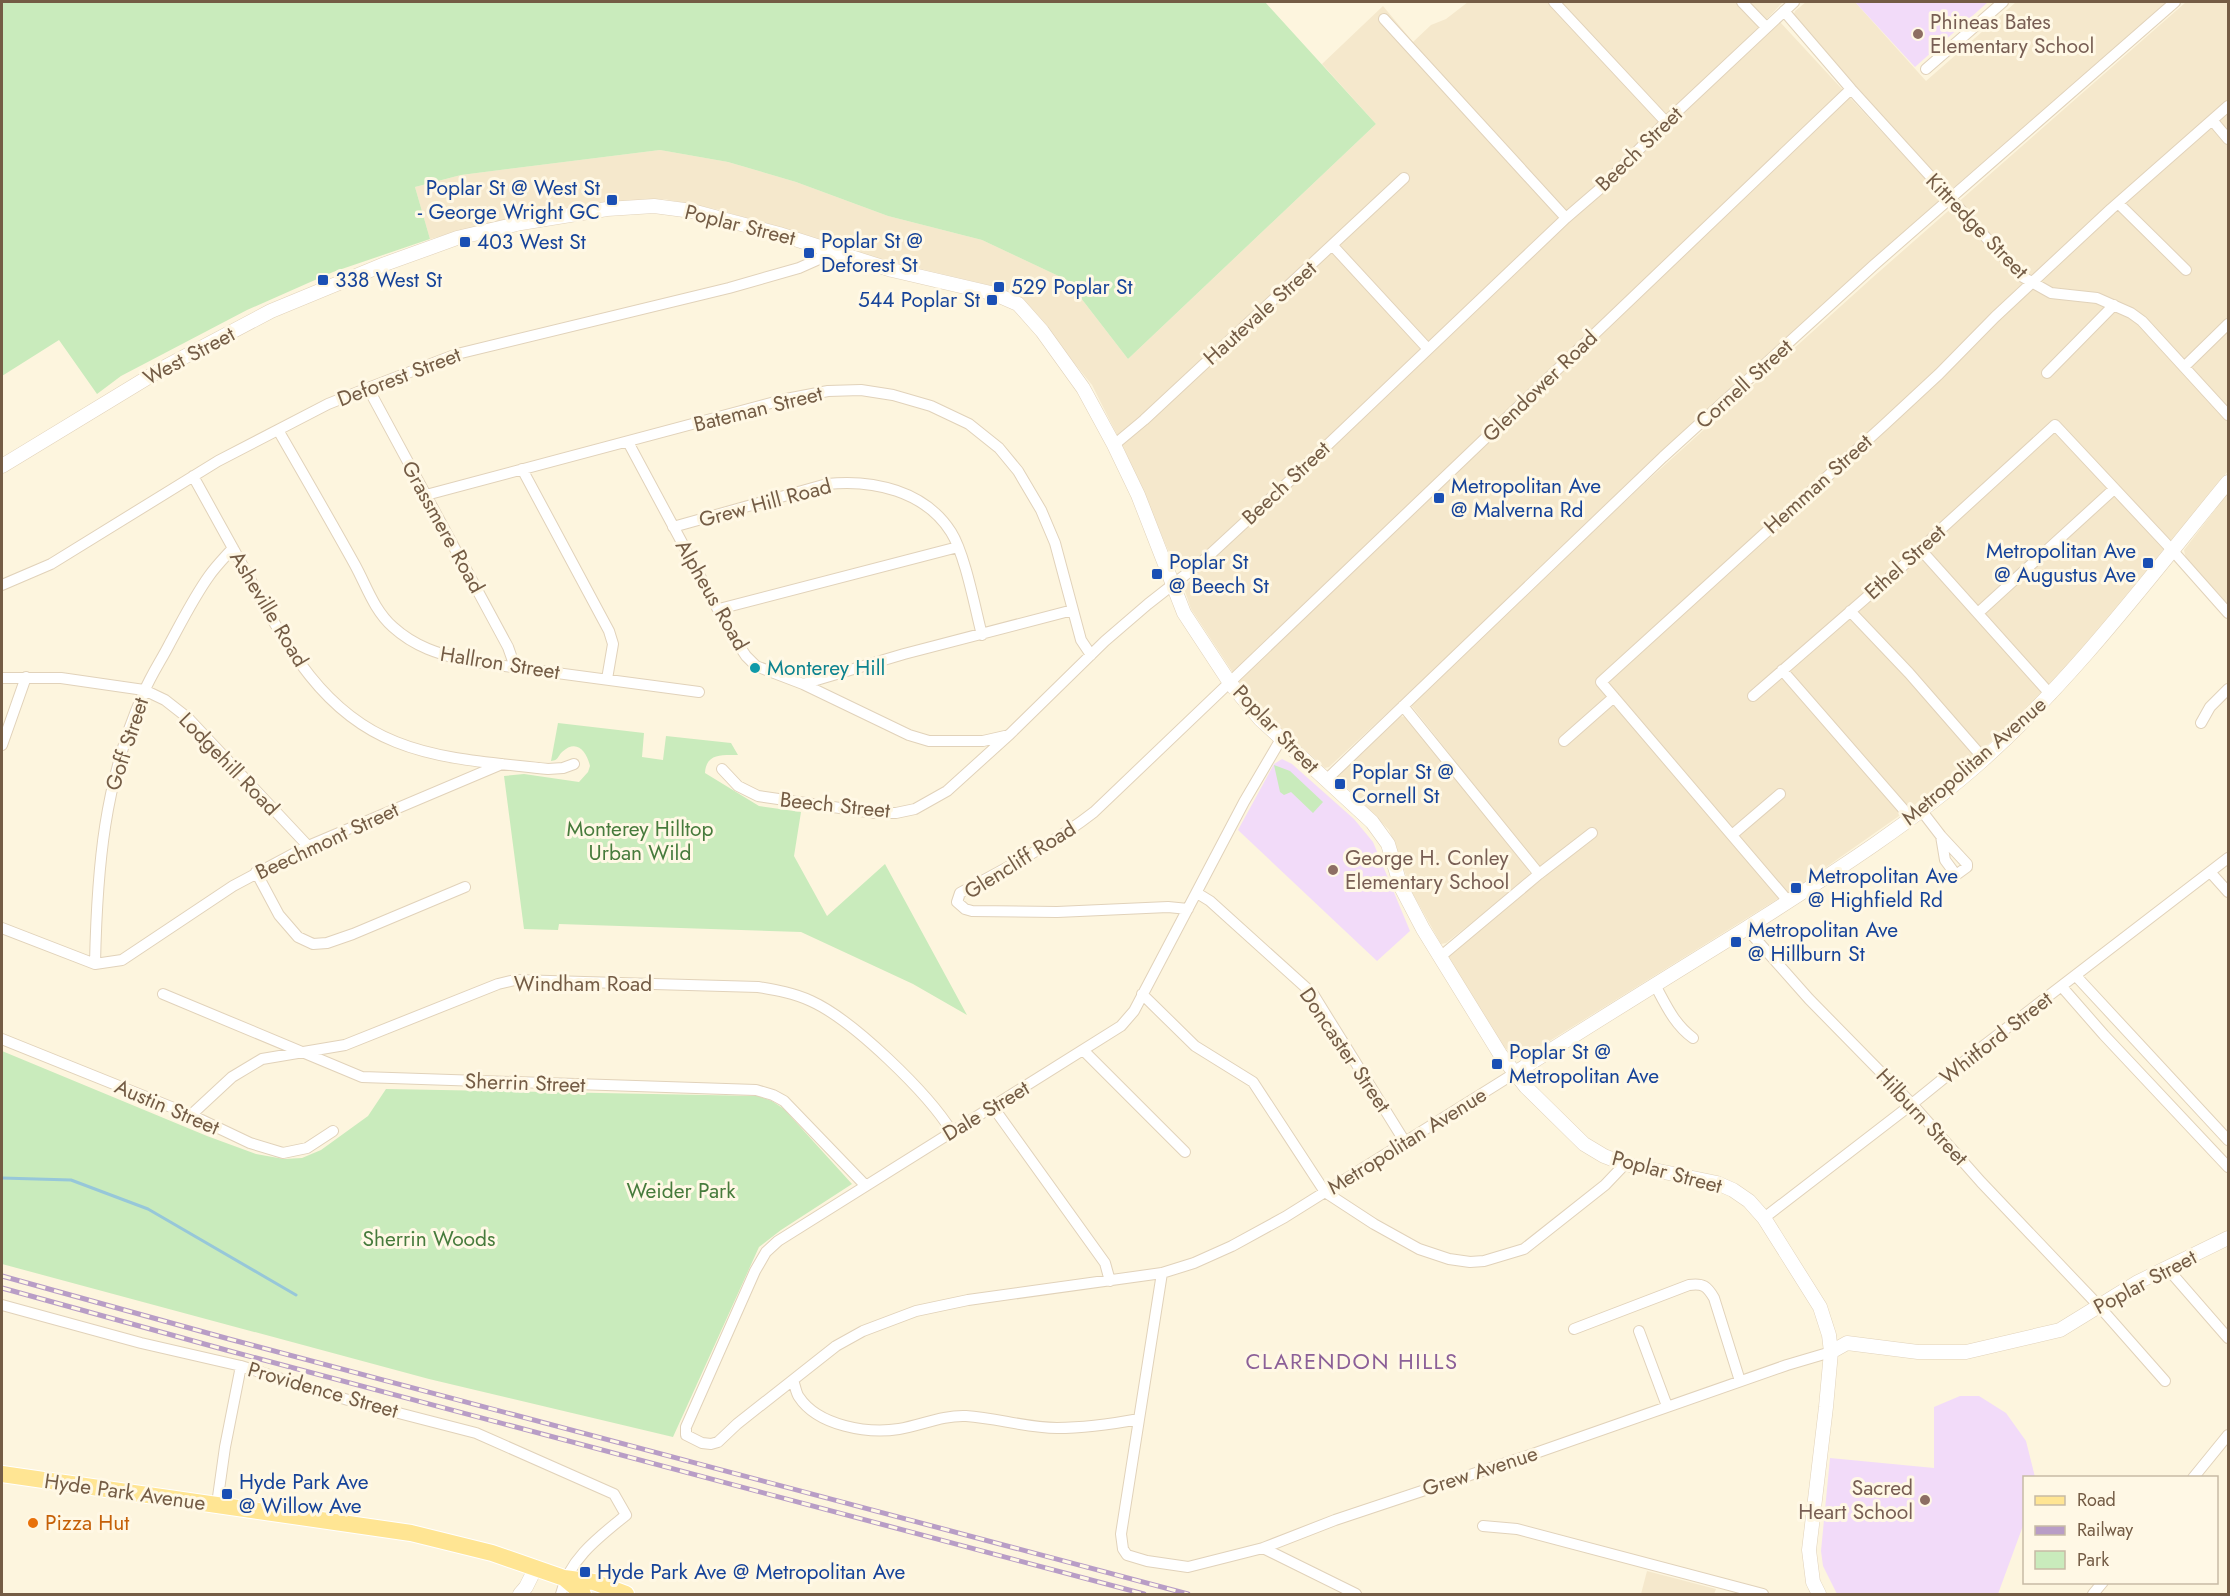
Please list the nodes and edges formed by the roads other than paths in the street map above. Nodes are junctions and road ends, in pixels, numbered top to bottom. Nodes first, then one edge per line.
1 (1554, 2) edge
2 (1742, 2) edge
3 (1794, 2) edge
4 (2003, 2) edge
5 (2175, 2) edge
6 (1784, 11) junction
7 (1384, 19) dead end
8 (1766, 27) junction
9 (1926, 69) dead end
10 (1851, 89) junction
11 (2229, 106) edge
12 (2212, 120) junction
13 (1666, 122) junction
14 (2229, 139) edge
15 (1404, 178) dead end
16 (1950, 199) junction
17 (2118, 203) junction
18 (1566, 218) junction
19 (1333, 246) junction
20 (828, 250) junction
21 (385, 264) joint
22 (2186, 270) dead end
23 (2031, 282) junction
24 (2114, 305) junction
25 (2229, 324) edge
26 (1428, 349) junction
27 (2184, 367) junction
28 (2047, 373) dead end
29 (368, 388) junction
30 (2229, 415) edge
31 (278, 430) junction
32 (628, 442) junction
33 (1114, 445) junction
34 (2, 466) edge
35 (522, 469) junction
36 (193, 476) junction
37 (2229, 482) edge
38 (2114, 489) junction
39 (426, 495) junction
40 (673, 527) junction
41 (958, 547) junction
42 (233, 548) junction
43 (1921, 550) junction
44 (2173, 551) junction
45 (2, 585) edge
46 (1172, 586) junction
47 (719, 609) junction
48 (1073, 610) junction
49 (1850, 611) junction
50 (2229, 613) edge
51 (1978, 614) junction
52 (982, 635) junction
53 (1091, 655) junction
54 (515, 668) junction
55 (1782, 670) junction
56 (26, 677) junction
57 (2, 678) edge
58 (608, 679) junction
59 (1230, 683) junction
60 (803, 684) junction
61 (2229, 689) edge
62 (144, 690) junction
63 (699, 692) dead end
64 (2051, 694) junction
65 (1753, 696) dead end
66 (1614, 698) junction
67 (1404, 706) junction
68 (2201, 723) dead end
69 (1010, 734) junction
70 (1281, 739) junction
71 (1564, 741) dead end
72 (2, 745) edge
73 (1984, 759) junction
74 (503, 764) junction
75 (574, 764) dead end
76 (722, 769) dead end
77 (1326, 780) junction
78 (1780, 794) dead end
79 (1916, 814) junction
80 (1592, 833) dead end
81 (1732, 835) junction
82 (1941, 836) dead end
83 (308, 846) junction
84 (2229, 858) edge
85 (256, 872) junction
86 (2211, 873) junction
87 (1539, 874) junction
88 (465, 887) dead end
89 (2229, 892) edge
90 (1197, 893) junction
91 (1788, 901) junction
92 (1188, 909) junction
93 (2, 928) edge
94 (1746, 928) junction
95 (1440, 957) junction
96 (95, 964) junction
97 (2076, 976) junction
98 (1655, 985) junction
99 (2062, 987) junction
100 (163, 994) dead end
101 (1142, 994) junction
102 (1693, 1038) dead end
103 (2, 1039) edge
104 (1084, 1051) junction
105 (300, 1053) junction
106 (1515, 1073) junction
107 (1912, 1104) junction
108 (993, 1107) junction
109 (191, 1115) junction
110 (333, 1131) dead end
111 (952, 1132) junction
112 (2228, 1139) edge
113 (1405, 1142) junction
114 (1185, 1152) dead end
115 (1624, 1164) junction
116 (2229, 1167) edge
117 (865, 1185) junction
118 (1325, 1192) junction
119 (1764, 1218) junction
120 (2229, 1238) edge
121 (2167, 1268) junction
122 (1161, 1273) junction
123 (1110, 1281) junction
124 (2, 1305) edge
125 (2098, 1305) junction
126 (1574, 1329) dead end
127 (1639, 1331) dead end
128 (2229, 1338) edge
129 (1831, 1352) junction
130 (241, 1366) junction
131 (793, 1380) junction
132 (1740, 1381) junction
133 (2165, 1381) dead end
134 (1666, 1406) junction
135 (1139, 1419) junction
136 (2228, 1438) edge
137 (711, 1444) joint
138 (2, 1474) edge
139 (2195, 1476) edge
140 (217, 1504) junction
141 (1483, 1526) dead end
142 (1263, 1548) junction
143 (536, 1568) junction
144 (562, 1586) edge
145 (520, 1594) edge
146 (583, 1594) edge
147 (626, 1594) edge
148 (1356, 1594) edge
149 (1763, 1594) edge
150 (1819, 1594) edge

1 - 13 street
2 - 8 street
3 - 6 street, Beech Street
4 - 9 street
5 - 16 street, Cornell Street
6 - 8 street, Beech Street
6 - 10 street, Kittredge Street
7 - 18 street
8 - 13 street, Beech Street
10 - 16 street, Kittredge Street
10 - 59 street, Glendower Road
11 - 12 street, Hemman Street
12 - 14 street
12 - 17 street, Hemman Street
13 - 18 street, Beech Street
15 - 19 street, Hautevale Street
16 - 23 street, Kittredge Street
16 - 67 street, Cornell Street
17 - 22 street
17 - 23 street, Hemman Street
18 - 26 street, Beech Street
19 - 26 street
19 - 33 street, Hautevale Street
20 - 21 street, Poplar Street
20 - 29 street, Deforest Street
20 - 33 street, Poplar Street
21 - 34 street, West Street
23 - 24 street, Kittredge Street
23 - 66 street, Hemman Street
24 - 27 street, Kittredge Street
24 - 28 street
25 - 27 street
26 - 46 street, Beech Street
27 - 30 street, Kittredge Street
29 - 31 street, Deforest Street
29 - 39 street, Grassmere Road
31 - 36 street, Deforest Street
31 - 54 street, Hallron Street
32 - 35 street, Bateman Street
32 - 40 street, Alpheus Road
32 - 48 street, Bateman Street
33 - 46 street, Poplar Street
35 - 39 street, Bateman Street
35 - 58 street
36 - 42 street, Asheville Road
36 - 45 street, Deforest Street
37 - 44 street, Metropolitan Avenue
38 - 43 street, Ethel Street
38 - 44 street
38 - 51 street
39 - 54 street, Grassmere Road
40 - 41 street, Grew Hill Road
40 - 47 street, Alpheus Road
41 - 47 street
41 - 52 street, Grew Hill Road
42 - 62 street, Goff Street
42 - 74 street, Asheville Road
43 - 49 street, Ethel Street
43 - 51 street
44 - 50 street
44 - 64 street, Metropolitan Avenue
46 - 53 street, Beech Street
46 - 59 street, Poplar Street
47 - 60 street, Alpheus Road
48 - 52 street
48 - 53 street, Bateman Street
49 - 55 street, Ethel Street
49 - 73 street
51 - 64 street
52 - 60 street
53 - 69 street, Beech Street
54 - 58 street, Hallron Street
55 - 65 street, Ethel Street
55 - 79 street
56 - 57 street, Lodgehill Road
56 - 62 street, Lodgehill Road
56 - 72 street
58 - 63 street, Hallron Street
59 - 70 street, Poplar Street
59 - 92 street, Glencliff Road
60 - 69 street, Alpheus Road
61 - 68 street
62 - 83 street, Lodgehill Road
62 - 96 street, Goff Street
64 - 73 street, Metropolitan Avenue
66 - 71 street
66 - 81 street
67 - 77 street, Cornell Street
67 - 87 street
69 - 76 street, Beech Street
70 - 77 street, Poplar Street
70 - 90 street, Dale Street
73 - 79 street, Metropolitan Avenue
74 - 75 street, Beechmont Street
74 - 83 street, Beechmont Street
77 - 95 street, Poplar Street
78 - 81 street
79 - 82 street
79 - 91 street, Metropolitan Avenue
80 - 87 street
81 - 91 street
83 - 85 street, Beechmont Street
84 - 86 street, Whitford Street
85 - 88 street
85 - 96 street, Beechmont Street
86 - 89 street
86 - 97 street, Whitford Street
87 - 95 street
90 - 92 street, Dale Street
90 - 113 street, Doncaster Street
91 - 94 street, Metropolitan Avenue
92 - 101 street, Dale Street
93 - 96 street
94 - 98 street, Metropolitan Avenue
94 - 107 street, Hilburn Street
95 - 106 street, Poplar Street
97 - 99 street, Whitford Street
97 - 112 street
98 - 102 street
98 - 106 street, Metropolitan Avenue
99 - 107 street, Whitford Street
99 - 116 street
100 - 105 street, Sherrin Street
101 - 104 street, Dale Street
101 - 118 street
103 - 109 street, Austin Street
104 - 108 street, Dale Street
104 - 114 street
105 - 109 street, Windham Road
105 - 111 street, Windham Road
105 - 117 street, Sherrin Street
106 - 113 street, Metropolitan Avenue
106 - 115 street, Poplar Street
107 - 119 street, Whitford Street
107 - 125 street, Hilburn Street
108 - 111 street, Dale Street
108 - 123 street
109 - 110 street, Austin Street
111 - 117 street, Dale Street
113 - 118 street, Metropolitan Avenue
115 - 118 street
115 - 119 street, Poplar Street
117 - 137 street, Dale Street
118 - 122 street, Metropolitan Avenue
119 - 129 street, Poplar Street
120 - 121 street, Poplar Street
121 - 125 street, Poplar Street
121 - 128 street
122 - 123 street, Metropolitan Avenue
122 - 135 street
123 - 131 street, Metropolitan Avenue
124 - 130 street, Providence Street
125 - 129 street, Poplar Street
125 - 133 street, Hilburn Street
126 - 132 street
127 - 134 street
129 - 132 street, Grew Avenue
129 - 150 street
130 - 140 street
130 - 144 street, Providence Street
131 - 135 street
131 - 137 street, Metropolitan Avenue
132 - 134 street, Grew Avenue
134 - 142 street, Grew Avenue
135 - 142 street, Grew Avenue
136 - 139 street
138 - 140 main road, Hyde Park Avenue
140 - 143 main road, Hyde Park Avenue
141 - 149 street
142 - 148 street
143 - 144 main road, Hyde Park Avenue
143 - 145 street
144 - 146 main road, Hyde Park Avenue
144 - 147 main road, Hyde Park Avenue

